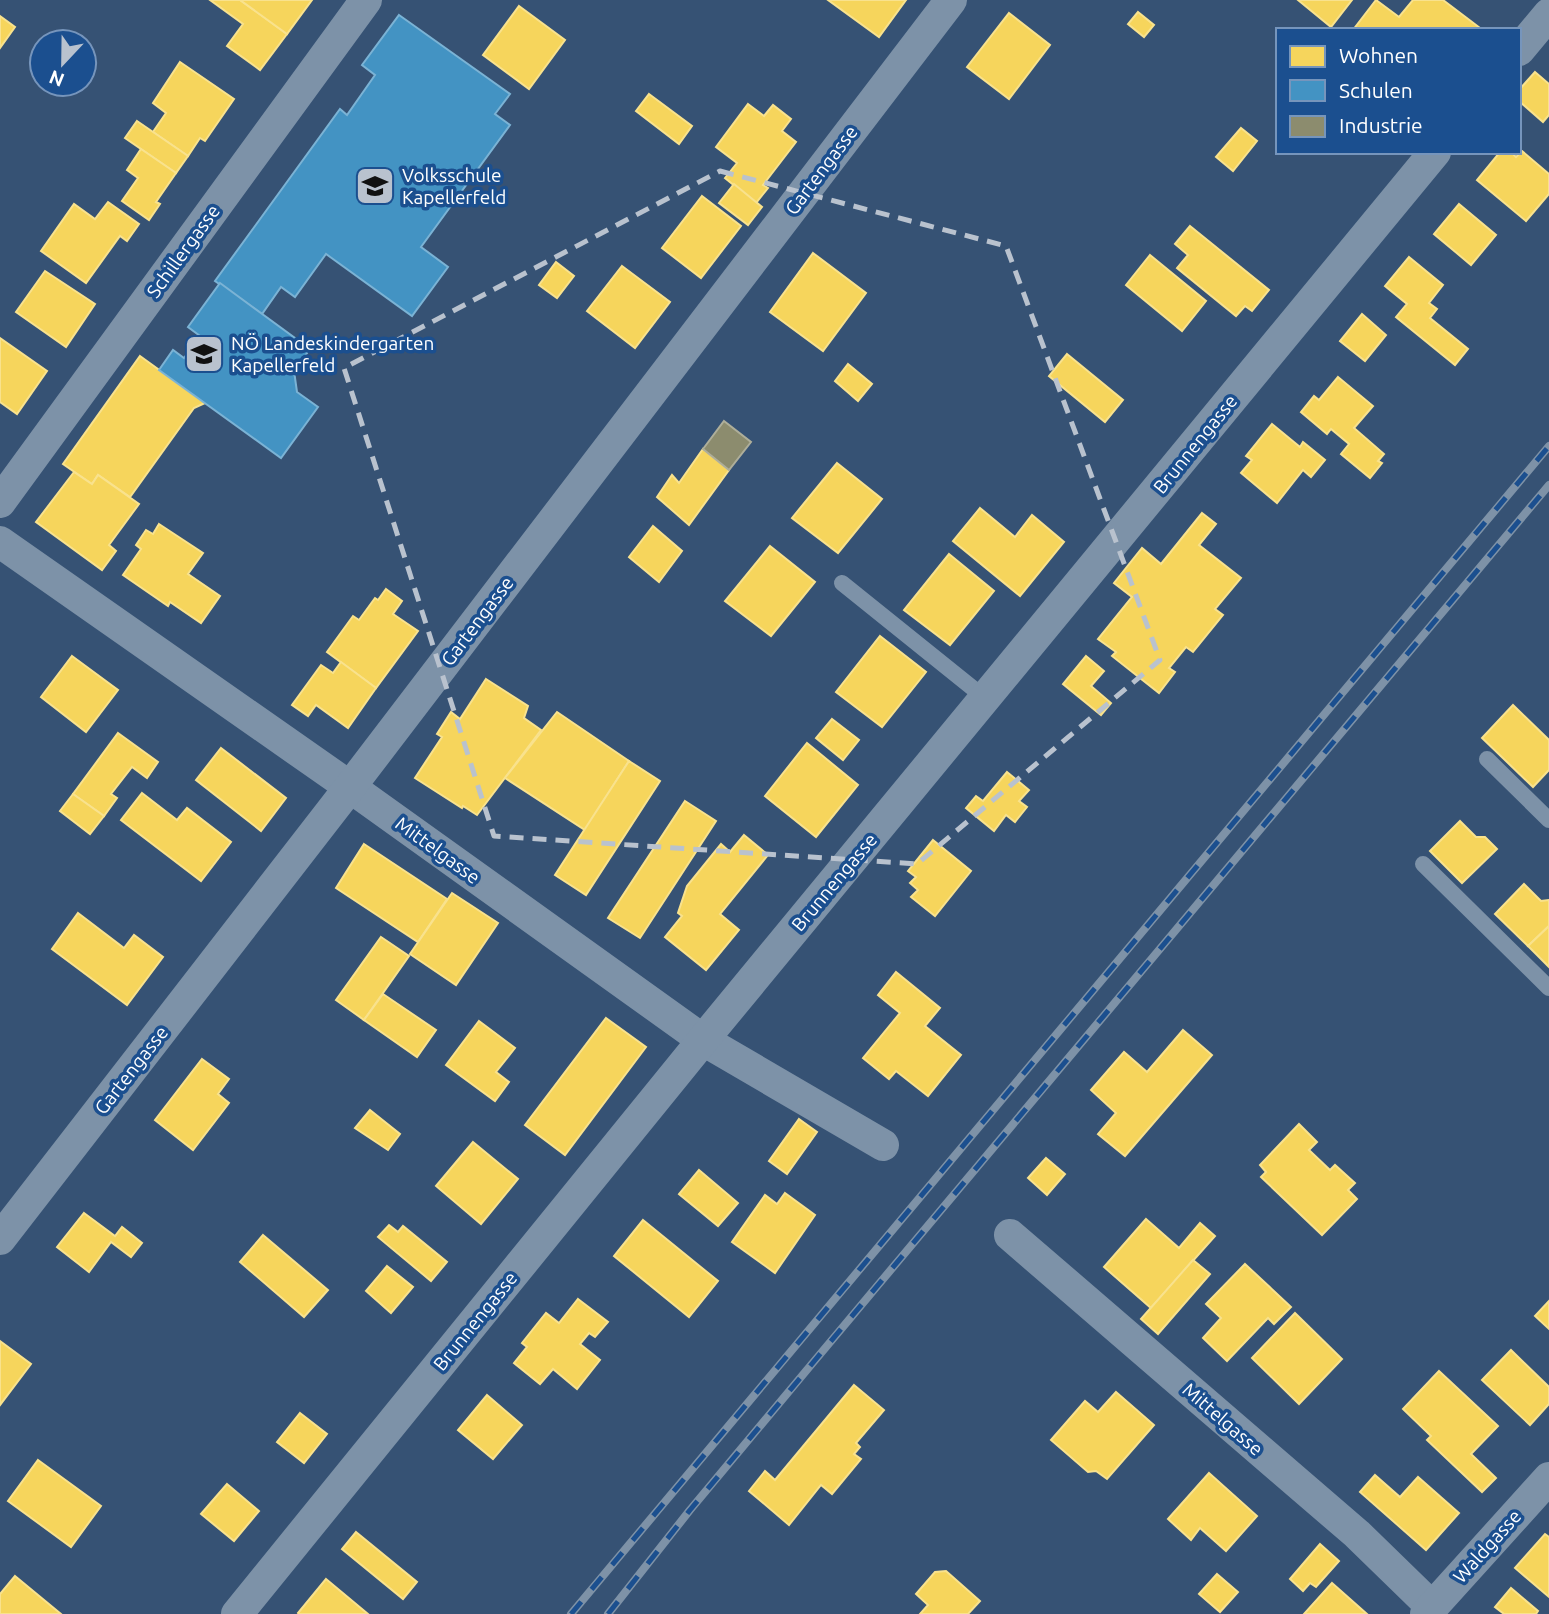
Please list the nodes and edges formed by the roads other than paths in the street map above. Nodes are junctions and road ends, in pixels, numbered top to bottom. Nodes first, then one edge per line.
1 (366, 0) edge
2 (951, 0) edge
3 (1549, 14) edge
4 (1521, 48) edge
5 (1433, 154) edge
6 (0, 502) edge
7 (0, 542) edge
8 (842, 583) dead end
9 (985, 698) junction
10 (1487, 759) dead end
11 (350, 787) junction
12 (1549, 820) edge
13 (1423, 864) dead end
14 (1549, 988) edge
15 (703, 1040) junction
16 (883, 1145) dead end
17 (1010, 1235) dead end
18 (0, 1239) edge
19 (1549, 1478) edge
20 (1429, 1611) edge
21 (237, 1614) edge

1 - 6 street, Schillergasse
2 - 11 street, Gartengasse
3 - 4 street
5 - 9 street, Brunnengasse
7 - 11 street, Mittelgasse
8 - 9 lane
9 - 15 street, Brunnengasse
10 - 12 lane
11 - 15 street, Mittelgasse
11 - 18 street, Gartengasse
13 - 14 lane
15 - 16 street, Mittelgasse
15 - 21 street, Brunnengasse
17 - 20 street, Mittelgasse
19 - 20 street, Waldgasse

